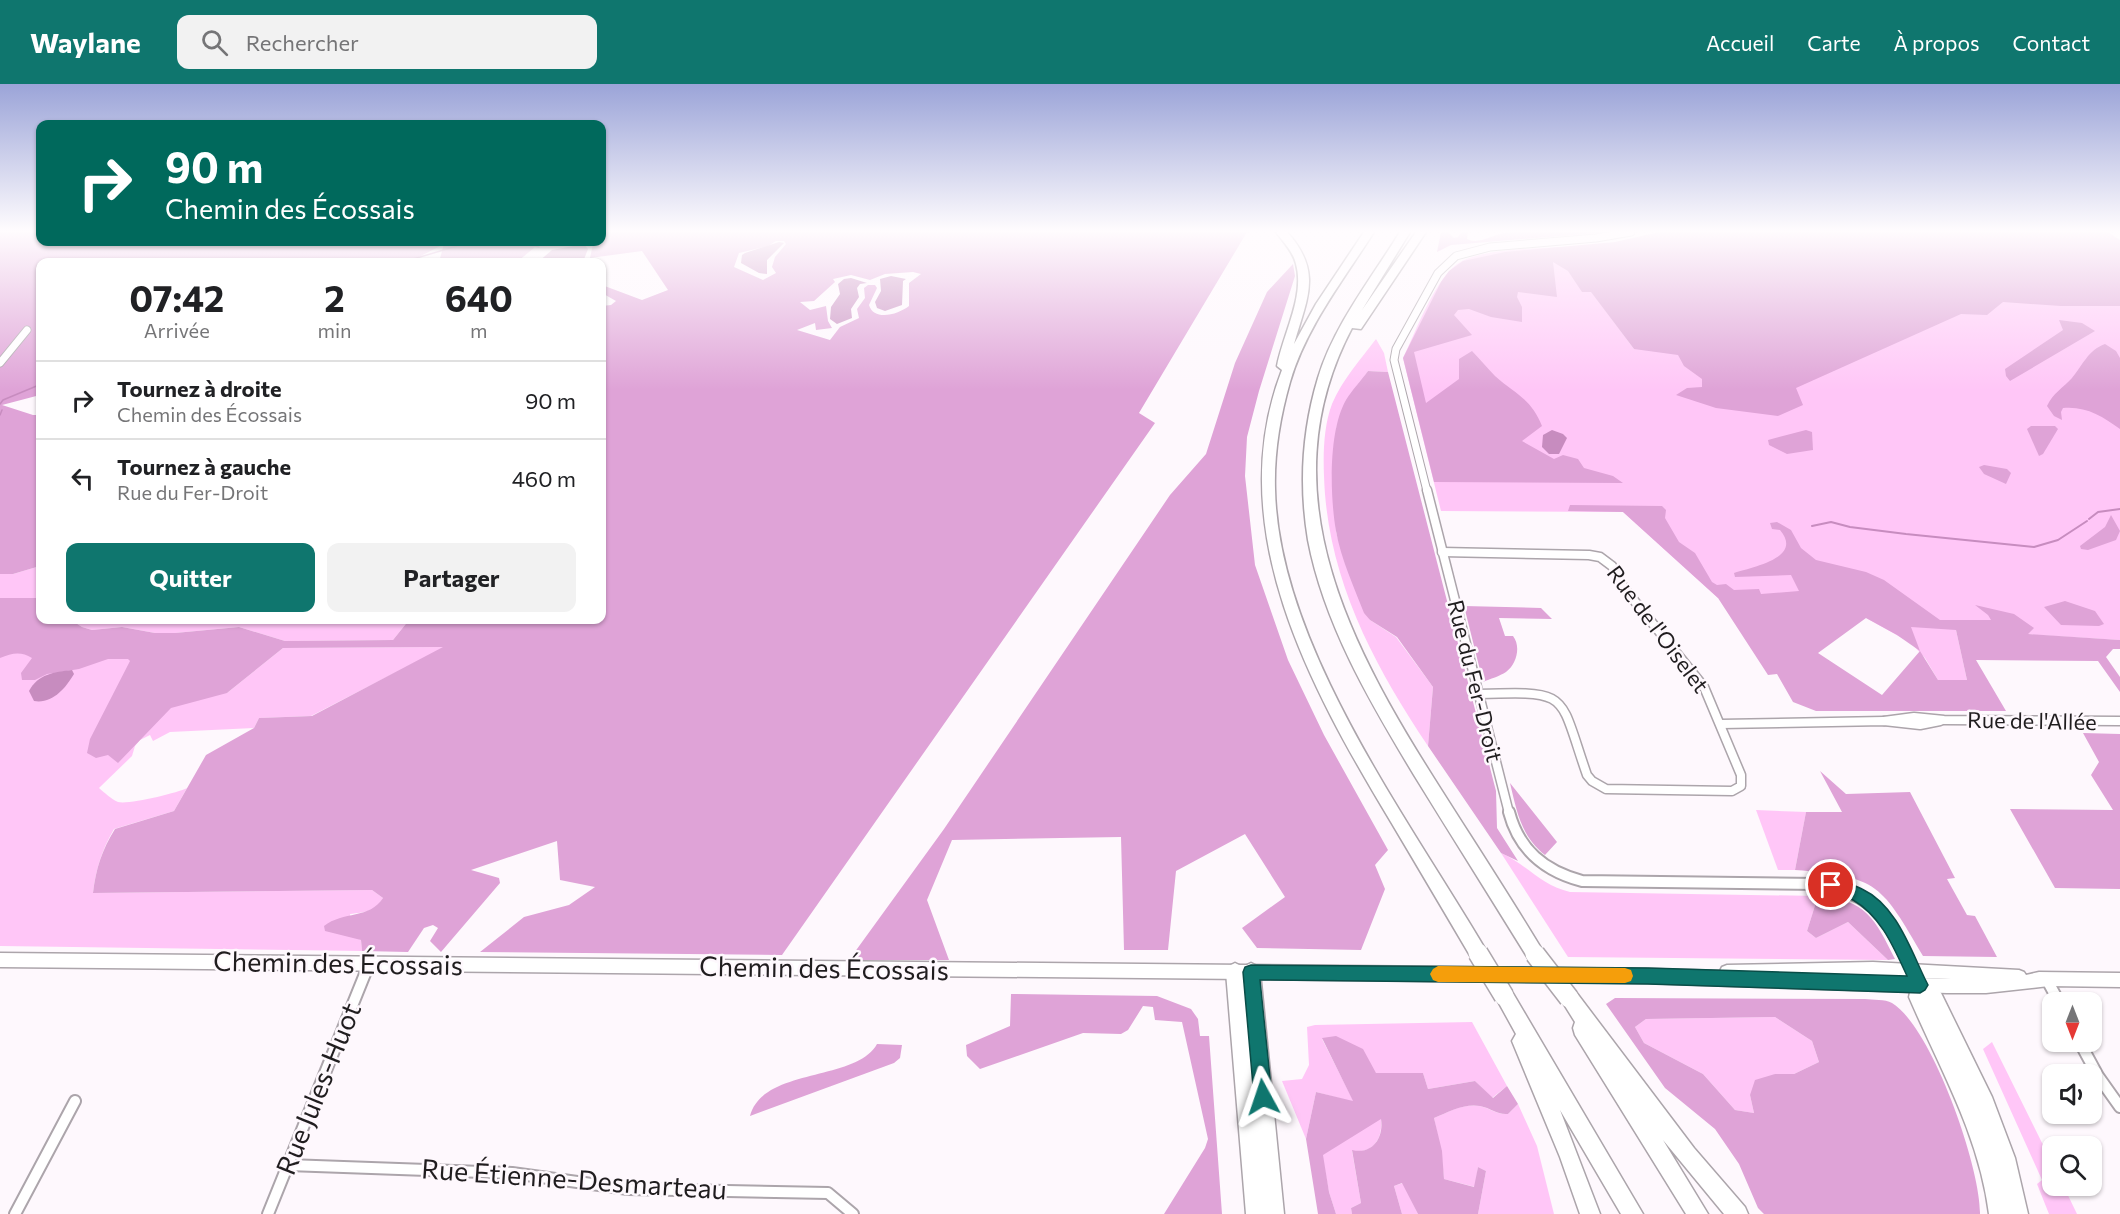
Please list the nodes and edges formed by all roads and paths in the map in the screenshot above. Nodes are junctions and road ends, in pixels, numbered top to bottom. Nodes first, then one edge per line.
1 (1304, 285) edge
2 (1335, 285) edge
3 (1373, 285) edge
4 (1386, 285) edge
5 (1431, 285) edge
6 (27, 330) dead end
7 (1330, 362) junction
8 (0, 363) edge
9 (1278, 399) junction
10 (1443, 552) junction
11 (1478, 694) junction
12 (2120, 722) edge
13 (1721, 724) junction
14 (0, 960) edge
15 (369, 964) junction
16 (1243, 972) junction
17 (1917, 979) junction
18 (2047, 980) junction
19 (2120, 980) edge
20 (2054, 992) edge
21 (1504, 996) junction
22 (1566, 998) junction
23 (2085, 1052) edge
24 (75, 1101) dead end
25 (2120, 1107) edge
26 (288, 1165) junction
27 (15, 1214) edge
28 (268, 1214) edge
29 (853, 1214) edge
30 (1256, 1214) edge
31 (1274, 1214) edge
32 (1590, 1214) edge
33 (1633, 1214) edge
34 (1698, 1214) edge
35 (1738, 1214) edge
36 (1999, 1214) edge
37 (2018, 1214) edge

1 - 9 highway
2 - 9 highway
3 - 7 highway
4 - 7 highway
5 - 10 street, Rue du Fer-Droit
6 - 8 street
7 - 22 highway, bridge
9 - 21 highway, bridge
10 - 11 street, Rue du Fer-Droit
10 - 13 street, Rue de l'Oiselet
11 - 13 street, Rue de l'Oiselet
11 - 17 street, Rue du Fer-Droit
12 - 13 street, Rue de l'Allée
14 - 15 main road, Chemin des Écossais
15 - 16 main road, Chemin des Écossais
15 - 26 street, Rue Jules-Huot
16 - 17 main road, Chemin des Écossais
16 - 30 highway
16 - 31 highway
17 - 18 main road, Chemin des Écossais
17 - 36 highway
17 - 37 highway
18 - 19 main road, Chemin des Écossais
18 - 20 street
21 - 32 highway
21 - 33 highway
22 - 34 highway
22 - 35 highway
23 - 25 street
24 - 27 street
26 - 28 street, Rue Jules-Huot
26 - 29 street, Rue Étienne-Desmarteau

